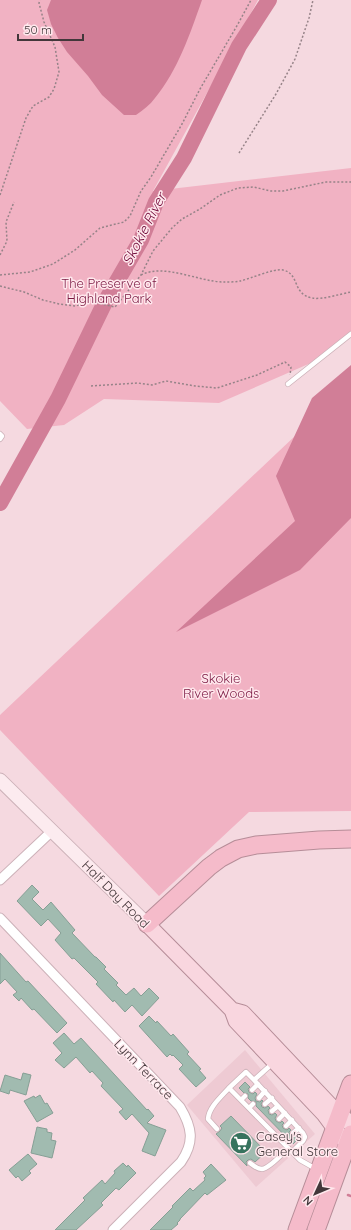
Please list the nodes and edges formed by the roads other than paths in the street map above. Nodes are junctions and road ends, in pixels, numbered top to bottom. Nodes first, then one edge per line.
1 (351, 334) edge
2 (288, 384) road end
3 (0, 434) edge
4 (0, 439) edge
5 (0, 780) edge
6 (52, 830) junction
7 (351, 839) edge
8 (0, 880) edge
9 (0, 918) edge
10 (147, 924) junction
11 (232, 1010) junction
12 (274, 1062) junction
13 (254, 1080) junction
14 (258, 1084) junction
15 (351, 1084) edge
16 (229, 1088) junction
17 (252, 1090) dead end
18 (265, 1092) junction
19 (246, 1096) dead end
20 (259, 1098) dead end
21 (272, 1098) junction
22 (241, 1100) junction
23 (253, 1104) dead end
24 (265, 1104) dead end
25 (278, 1106) junction
26 (249, 1108) junction
27 (259, 1110) dead end
28 (272, 1112) dead end
29 (285, 1113) junction
30 (255, 1114) junction
31 (266, 1117) dead end
32 (279, 1118) dead end
33 (292, 1120) junction
34 (262, 1121) junction
35 (342, 1122) edge
36 (286, 1126) dead end
37 (299, 1128) junction
38 (217, 1129) dead end
39 (280, 1132) dead end
40 (293, 1133) dead end
41 (276, 1136) junction
42 (350, 1142) edge
43 (288, 1148) junction
44 (292, 1152) junction
45 (250, 1163) dead end
46 (319, 1170) junction
47 (113, 1230) edge
48 (297, 1230) edge
49 (316, 1230) edge

1 - 2 lane
3 - 4 lane
5 - 6 main road, Half Day Road
6 - 8 street
6 - 10 main road, Half Day Road
7 - 10 highway
9 - 47 street, Lynn Terrace
10 - 11 main road, Half Day Road
11 - 12 main road, Half Day Road
11 - 35 main road, Half Day Road
12 - 13 lane
12 - 35 main road, Half Day Road
13 - 14 lane
13 - 16 lane
14 - 17 lane
14 - 18 lane
15 - 35 highway
16 - 22 lane
16 - 38 lane
18 - 20 lane
18 - 21 lane
19 - 22 lane
21 - 24 lane
21 - 25 lane
22 - 26 lane
23 - 26 lane
25 - 28 lane
25 - 29 lane
26 - 30 lane
27 - 30 lane
29 - 32 lane
29 - 33 lane
30 - 34 lane
31 - 34 lane
33 - 36 lane
33 - 37 lane
34 - 41 lane
35 - 42 main road, Half Day Road
35 - 46 highway
37 - 40 lane
37 - 44 lane
39 - 41 lane
41 - 43 lane
42 - 49 highway
43 - 44 lane
43 - 45 lane
44 - 46 lane
46 - 48 highway

